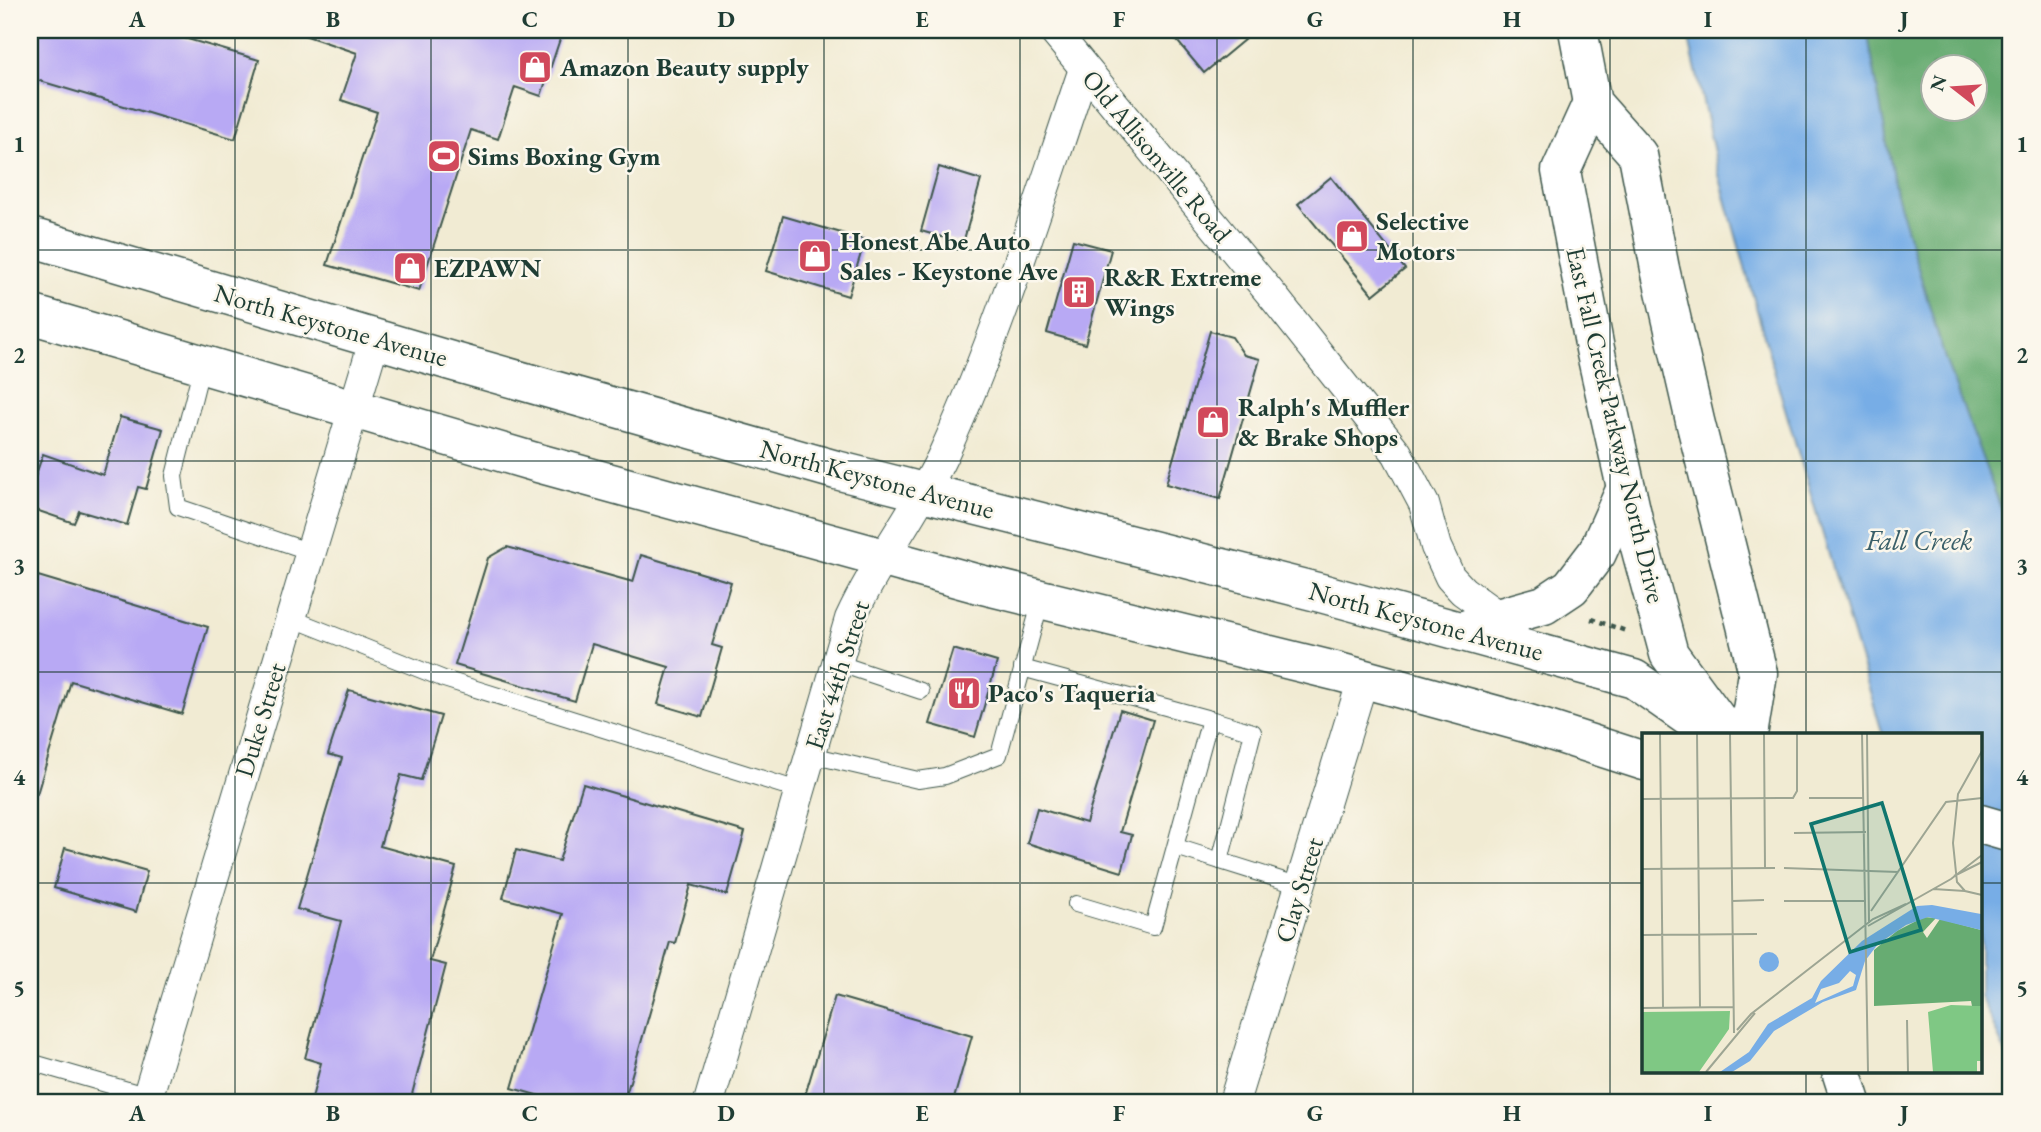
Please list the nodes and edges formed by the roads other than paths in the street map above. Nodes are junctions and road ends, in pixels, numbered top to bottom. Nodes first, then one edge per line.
1 (1053, 30) edge
2 (1578, 30) edge
3 (1084, 69) junction
4 (1592, 103) junction
5 (30, 237) edge
6 (30, 314) edge
7 (375, 338) junction
8 (202, 365) junction
9 (354, 409) junction
10 (1626, 488) junction
11 (925, 492) junction
12 (311, 552) junction
13 (885, 558) junction
14 (1041, 600) junction
15 (1501, 617) junction
16 (291, 618) junction
17 (1462, 631) junction
18 (1542, 652) junction
19 (837, 663) junction
20 (1022, 668) junction
21 (1363, 679) junction
22 (921, 691) dead end
23 (1210, 719) junction
24 (1711, 733) edge
25 (1727, 733) edge
26 (1748, 733) edge
27 (811, 755) junction
28 (1642, 760) edge
29 (801, 791) junction
30 (1982, 825) edge
31 (2011, 834) edge
32 (1176, 848) junction
33 (1220, 861) junction
34 (1300, 886) junction
35 (1076, 904) dead end
36 (30, 1062) edge
37 (1841, 1072) edge
38 (147, 1099) edge
39 (709, 1102) edge
40 (1234, 1102) edge
41 (1851, 1102) edge

1 - 3 street, Old Allisonville Road
2 - 4 main road
3 - 11 street, East 44th Street
3 - 15 street, Old Allisonville Road
4 - 10 main road, East Fall Creek Parkway North Drive
4 - 26 main road
5 - 7 main road, North Keystone Avenue
6 - 8 main road
7 - 9 street, Duke Street
7 - 11 main road, North Keystone Avenue
8 - 9 main road
8 - 12 lane
9 - 12 street, Duke Street
9 - 13 main road
10 - 15 main road
10 - 25 main road, East Fall Creek Parkway North Drive
11 - 13 street, East 44th Street
11 - 17 main road, North Keystone Avenue
12 - 16 street, Duke Street
13 - 14 main road
13 - 19 street, East 44th Street
14 - 20 lane
14 - 21 main road
15 - 17 main road
15 - 18 street, Old Allisonville Road
16 - 29 lane
16 - 38 street, Duke Street
17 - 18 main road, North Keystone Avenue
18 - 24 main road, North Keystone Avenue
19 - 22 lane
19 - 27 street, East 44th Street
20 - 23 lane
20 - 27 lane
21 - 28 main road
21 - 34 street, Clay Street
23 - 32 lane
23 - 33 lane
27 - 29 street, East 44th Street
29 - 39 street, East 44th Street
30 - 31 main road
32 - 33 lane
32 - 35 lane
33 - 34 lane
34 - 40 street, Clay Street
36 - 38 lane
37 - 41 main road

